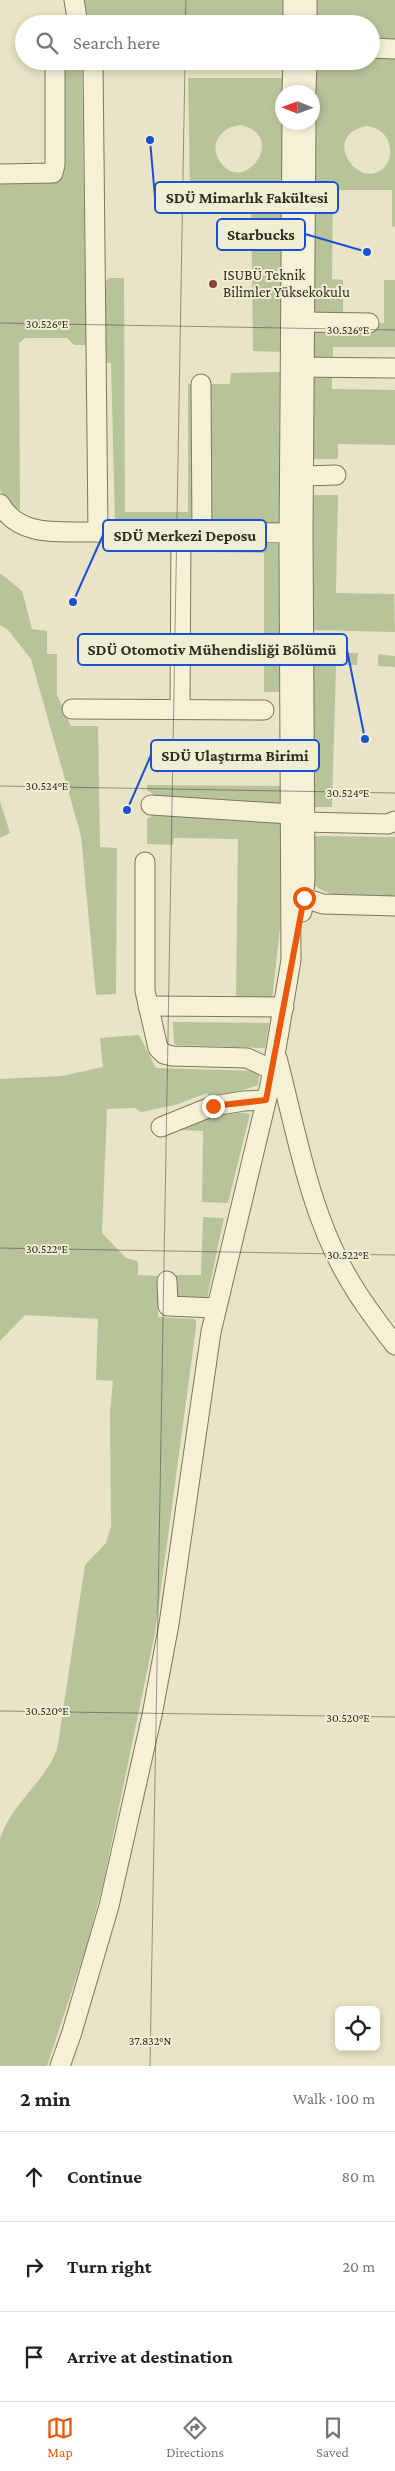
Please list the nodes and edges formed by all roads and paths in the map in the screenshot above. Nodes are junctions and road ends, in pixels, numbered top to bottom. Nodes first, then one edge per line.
1 (74, 0) edge
2 (293, 0) edge
3 (307, 0) edge
4 (76, 15) edge
5 (293, 15) edge
6 (307, 15) edge
7 (380, 48) edge
8 (395, 48) edge
9 (55, 70) edge
10 (92, 70) edge
11 (292, 70) edge
12 (306, 70) edge
13 (292, 85) edge
14 (306, 85) edge
15 (292, 130) edge
16 (306, 130) edge
17 (0, 174) edge
18 (305, 322) junction
19 (369, 322) dead end
20 (298, 367) junction
21 (395, 368) edge
22 (201, 384) dead end
23 (304, 476) junction
24 (336, 476) dead end
25 (0, 504) edge
26 (98, 532) junction
27 (181, 532) junction
28 (202, 532) junction
29 (296, 533) junction
30 (72, 709) dead end
31 (180, 709) junction
32 (264, 710) dead end
33 (151, 805) dead end
34 (298, 818) junction
35 (395, 820) edge
36 (145, 862) dead end
37 (298, 896) junction
38 (395, 906) edge
39 (148, 1006) junction
40 (284, 1007) junction
41 (274, 1062) junction
42 (266, 1100) junction
43 (161, 1127) dead end
44 (167, 1281) dead end
45 (216, 1308) junction
46 (395, 1346) edge
47 (60, 2066) edge

1 - 4 street
2 - 5 street
3 - 6 street
7 - 8 street
9 - 17 street
10 - 26 street
11 - 13 street
12 - 14 street
15 - 20 street
16 - 18 street
18 - 19 street
18 - 20 street
20 - 21 street
20 - 23 street
20 - 29 street
22 - 28 street
23 - 24 street
23 - 29 street
25 - 26 street
26 - 27 street
27 - 28 street
27 - 31 street
28 - 29 street
29 - 34 street
30 - 31 street
31 - 32 street
33 - 34 street
34 - 35 street
34 - 37 street
36 - 39 street
37 - 38 street
37 - 40 street
39 - 40 street
39 - 41 street
40 - 41 street
41 - 42 street
41 - 46 street
42 - 43 street
42 - 45 street
44 - 45 street
45 - 47 street

